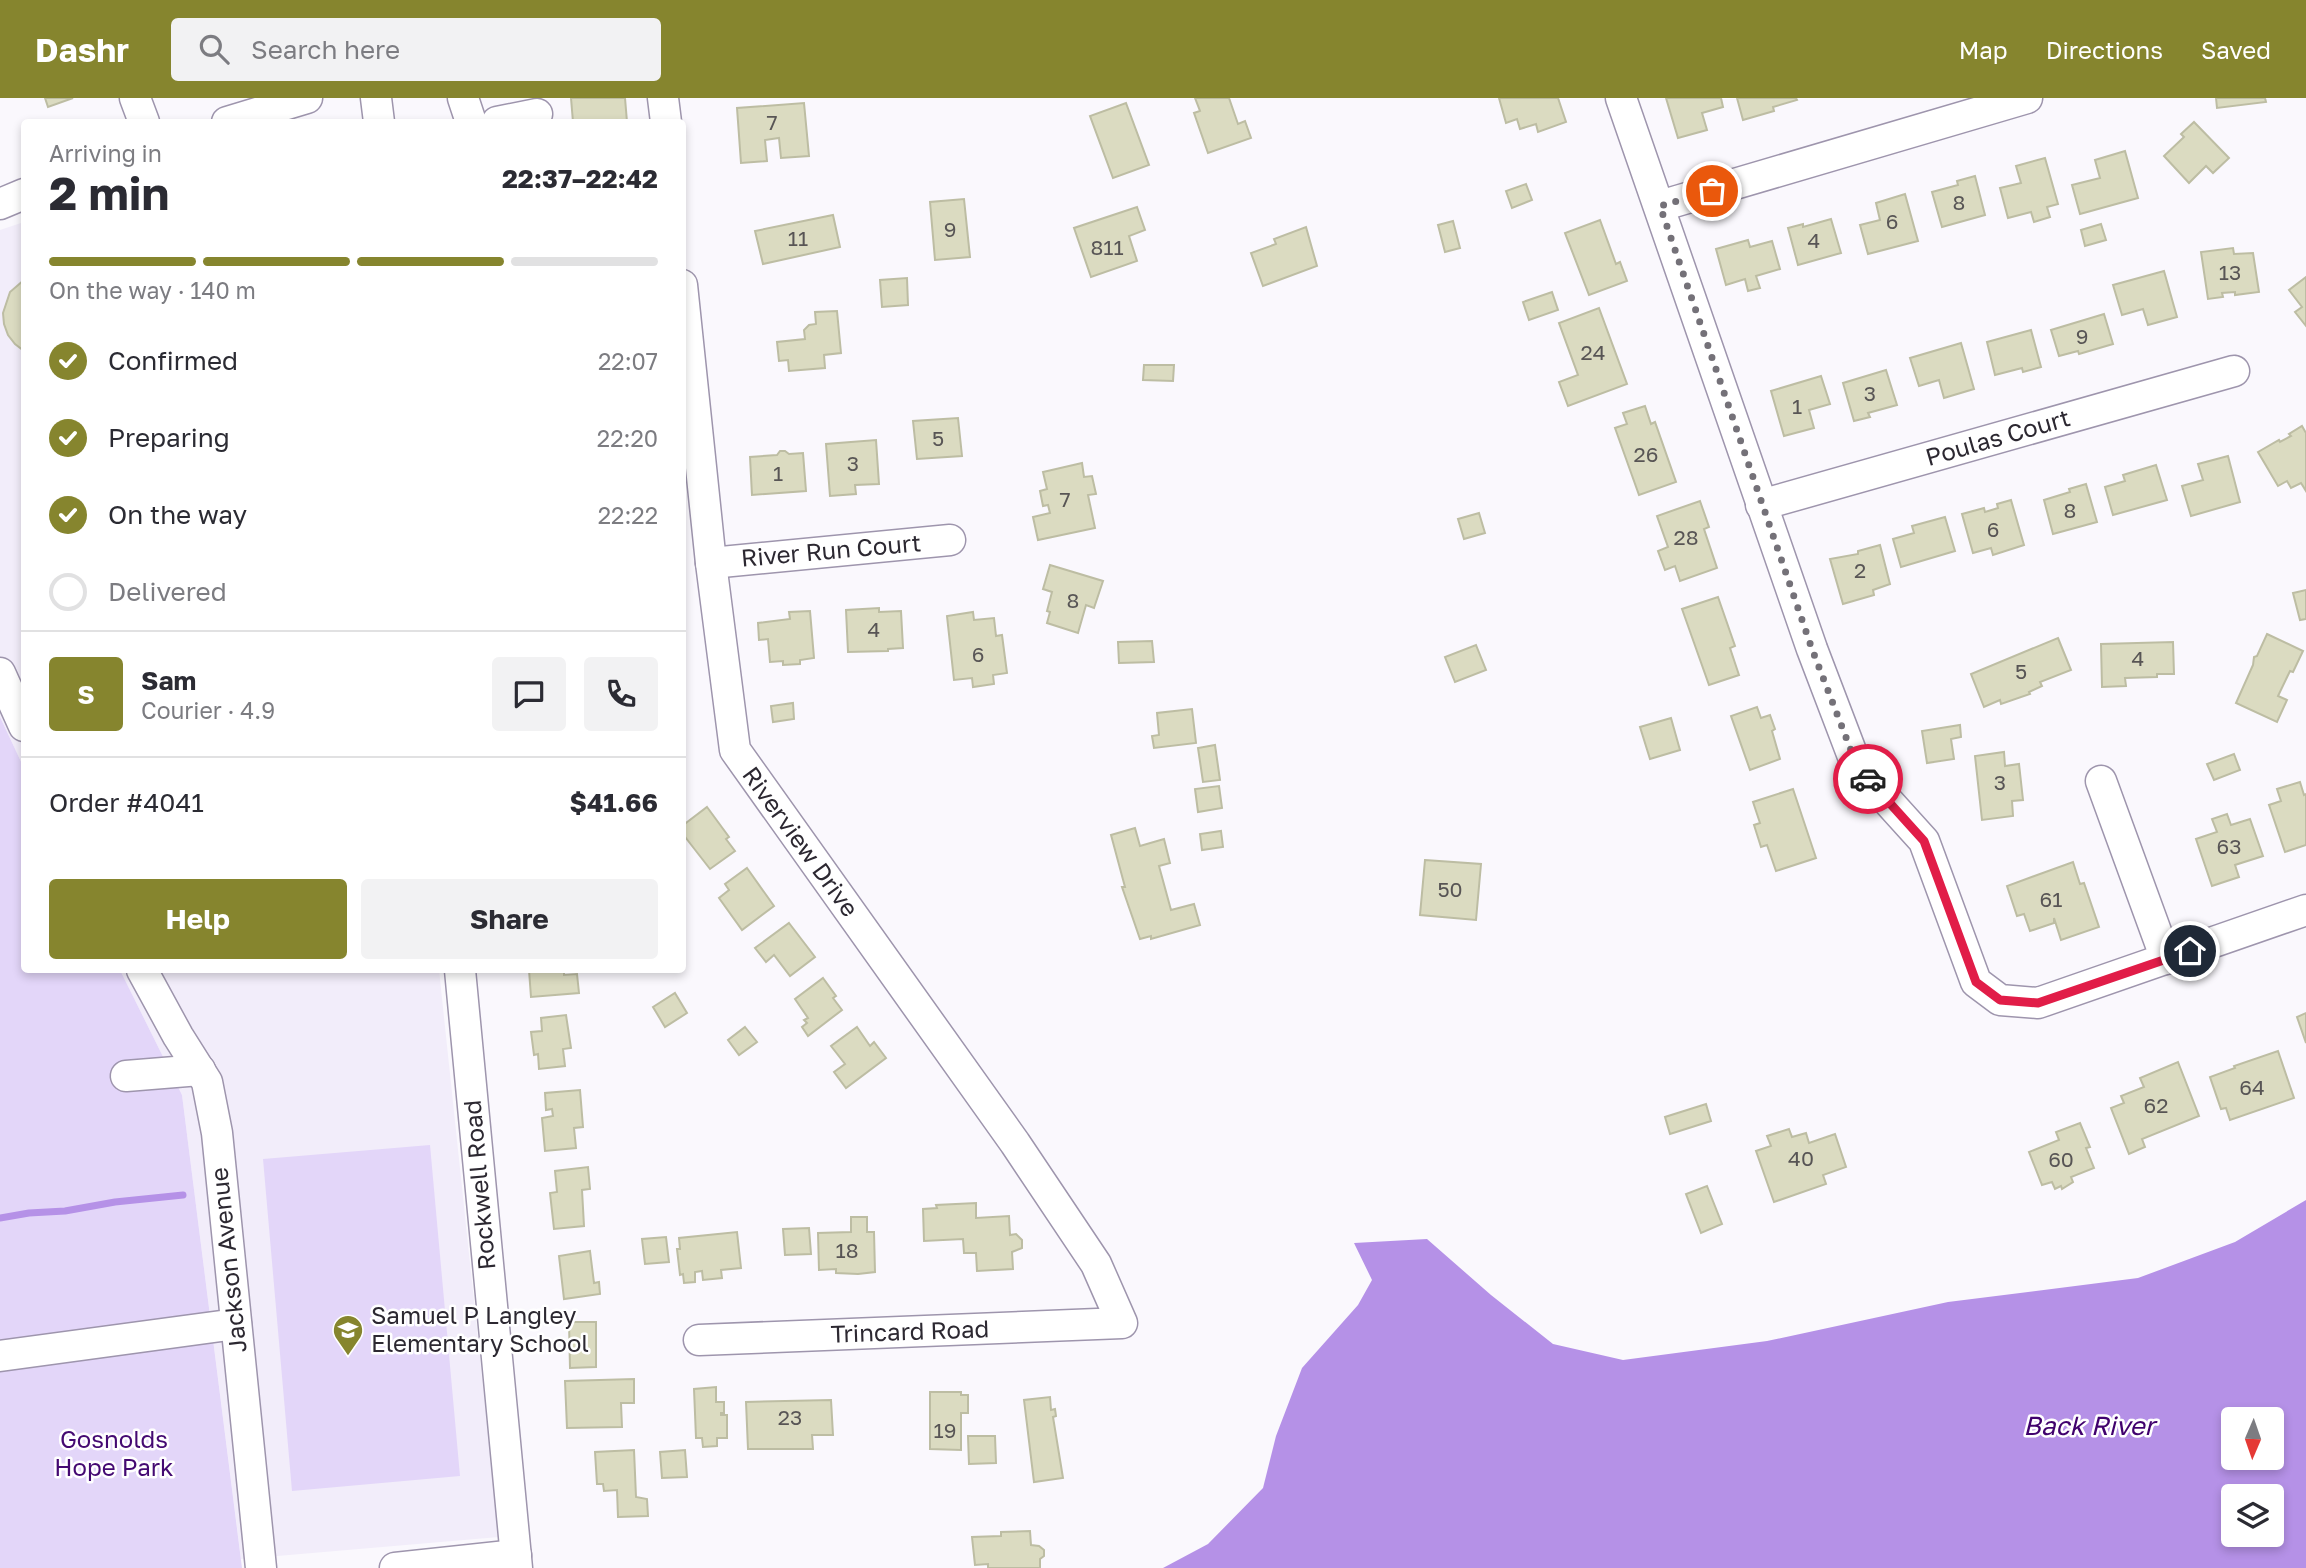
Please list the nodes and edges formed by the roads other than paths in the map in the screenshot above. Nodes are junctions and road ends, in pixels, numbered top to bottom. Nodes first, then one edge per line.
1 (135, 98) edge
2 (307, 98) edge
3 (376, 98) edge
4 (463, 98) edge
5 (663, 98) edge
6 (1620, 98) edge
7 (2027, 98) edge
8 (537, 114) dead end
9 (143, 119) edge
10 (237, 119) edge
11 (379, 119) edge
12 (470, 119) edge
13 (512, 119) edge
14 (666, 119) edge
15 (21, 195) edge
16 (0, 204) edge
17 (1660, 206) junction
18 (686, 323) edge
19 (2234, 372) dead end
20 (1761, 505) junction
21 (950, 540) dead end
22 (711, 563) junction
23 (0, 673) edge
24 (21, 719) edge
25 (2101, 781) dead end
26 (2306, 910) edge
27 (2166, 959) junction
28 (144, 973) edge
29 (460, 973) edge
30 (200, 1070) junction
31 (126, 1076) dead end
32 (1122, 1323) joint
33 (236, 1324) junction
34 (698, 1340) dead end
35 (0, 1356) edge
36 (516, 1562) edge
37 (261, 1568) edge
38 (395, 1568) edge

1 - 9 street
2 - 10 street
3 - 11 street
4 - 12 street
5 - 14 street
6 - 17 street
7 - 17 street
8 - 13 street
15 - 16 street
17 - 20 street
18 - 22 street, Riverview Drive
19 - 20 street, Poulas Court
20 - 27 street
21 - 22 street, River Run Court
22 - 32 street, Riverview Drive
23 - 24 street
25 - 27 street
26 - 27 street
28 - 30 street, Jackson Avenue
29 - 36 street, Rockwell Road
30 - 31 street
30 - 33 street, Jackson Avenue
32 - 34 street, Trincard Road
33 - 35 street
33 - 37 street, Jackson Avenue
36 - 38 street

